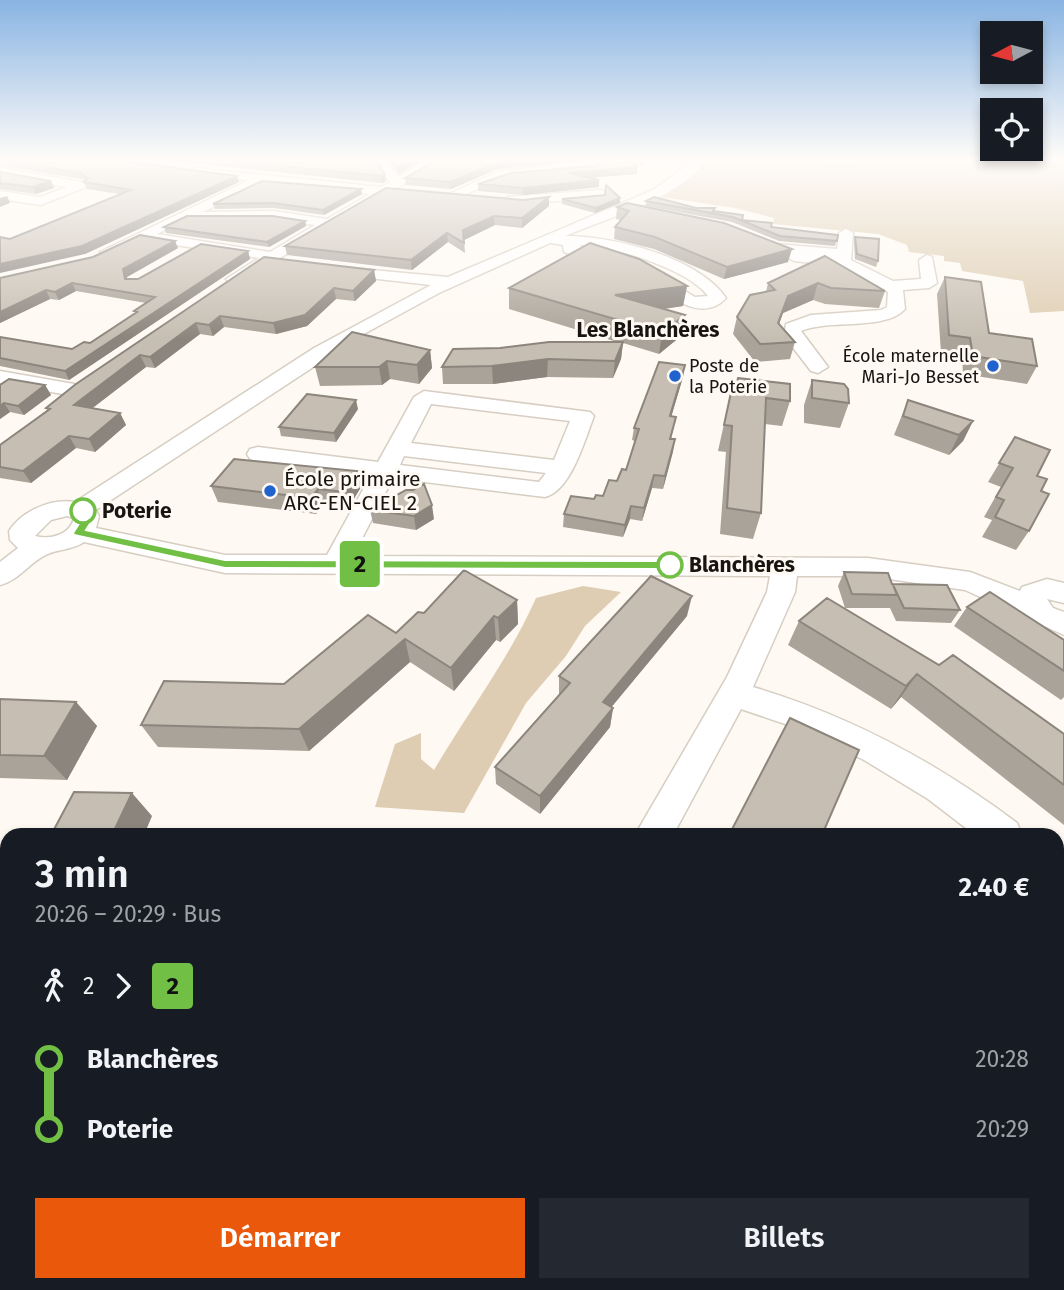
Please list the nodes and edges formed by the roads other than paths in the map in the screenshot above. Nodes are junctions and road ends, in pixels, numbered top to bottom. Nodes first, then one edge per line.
1 (178, 219) edge
2 (302, 219) edge
3 (335, 219) edge
4 (593, 219) edge
5 (328, 223) junction
6 (846, 233) dead end
7 (143, 236) junction
8 (547, 238) junction
9 (571, 243) junction
10 (202, 244) junction
11 (770, 245) edge
12 (179, 256) edge
13 (267, 258) junction
14 (844, 258) junction
15 (91, 259) edge
16 (927, 260) dead end
17 (289, 263) edge
18 (316, 266) edge
19 (449, 282) junction
20 (891, 286) junction
21 (220, 288) edge
22 (818, 367) dead end
23 (0, 377) edge
24 (52, 407) edge
25 (397, 448) junction
26 (258, 454) dead end
27 (562, 468) junction
28 (384, 472) junction
29 (0, 521) edge
30 (79, 521) junction
31 (31, 536) junction
32 (335, 565) junction
33 (785, 568) junction
34 (0, 576) edge
35 (1055, 606) edge
36 (733, 694) junction
37 (657, 828) edge
38 (996, 828) edge

1 - 7 street
2 - 5 street
3 - 5 street
4 - 8 street
5 - 13 street
6 - 14 street
7 - 10 street
7 - 15 street
8 - 9 street
8 - 19 street
9 - 9 street
10 - 12 street
10 - 13 street
11 - 14 street
13 - 17 street
13 - 21 street
14 - 20 street
16 - 20 street
18 - 19 street
19 - 30 street
20 - 22 street
23 - 24 street
25 - 27 street
25 - 27 street
25 - 28 street
26 - 28 street
27 - 28 street
28 - 32 street
29 - 31 street
30 - 31 street
30 - 32 street
31 - 34 street
32 - 33 street
33 - 35 street
33 - 36 street
36 - 37 street
36 - 38 street

